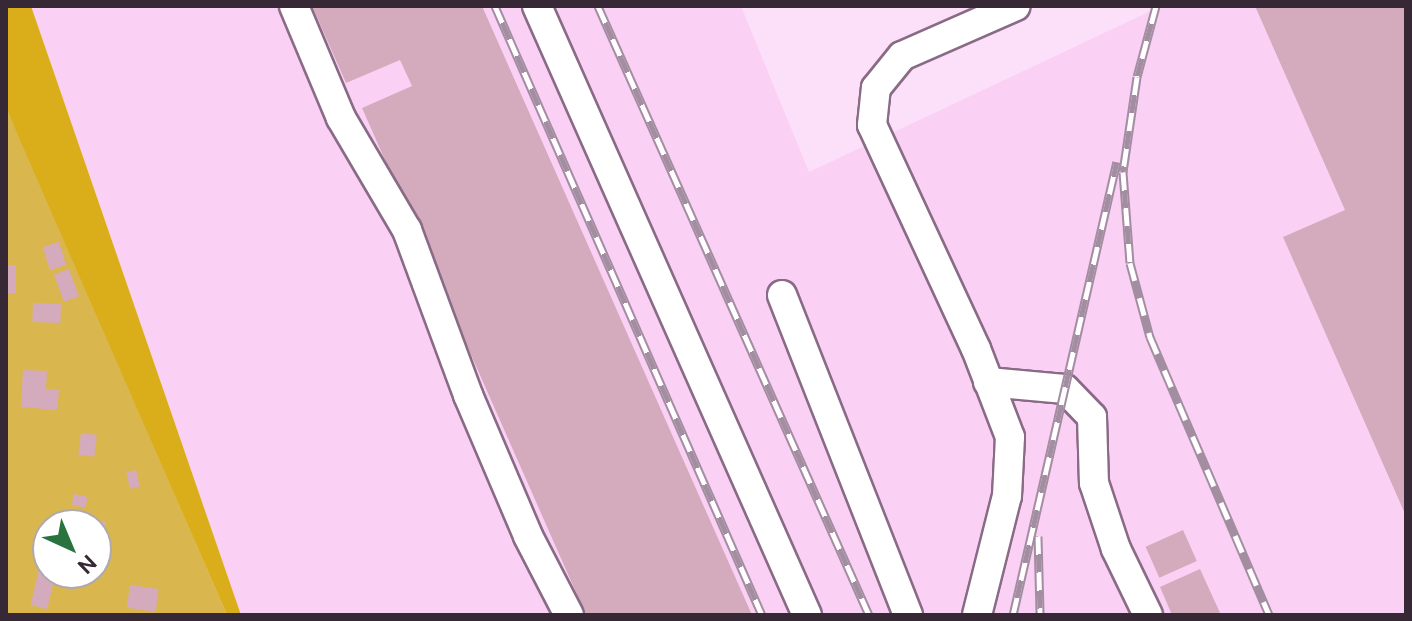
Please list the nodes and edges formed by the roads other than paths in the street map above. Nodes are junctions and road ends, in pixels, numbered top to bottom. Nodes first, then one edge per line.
1 (294, 6) edge
2 (537, 6) edge
3 (1016, 6) edge
4 (782, 295) dead end
5 (988, 382) junction
6 (902, 613) edge
7 (569, 615) edge
8 (807, 615) edge
9 (977, 615) edge
10 (1148, 615) edge

1 - 7 lane
2 - 8 lane
3 - 5 lane
4 - 6 lane
5 - 9 lane
5 - 10 lane

